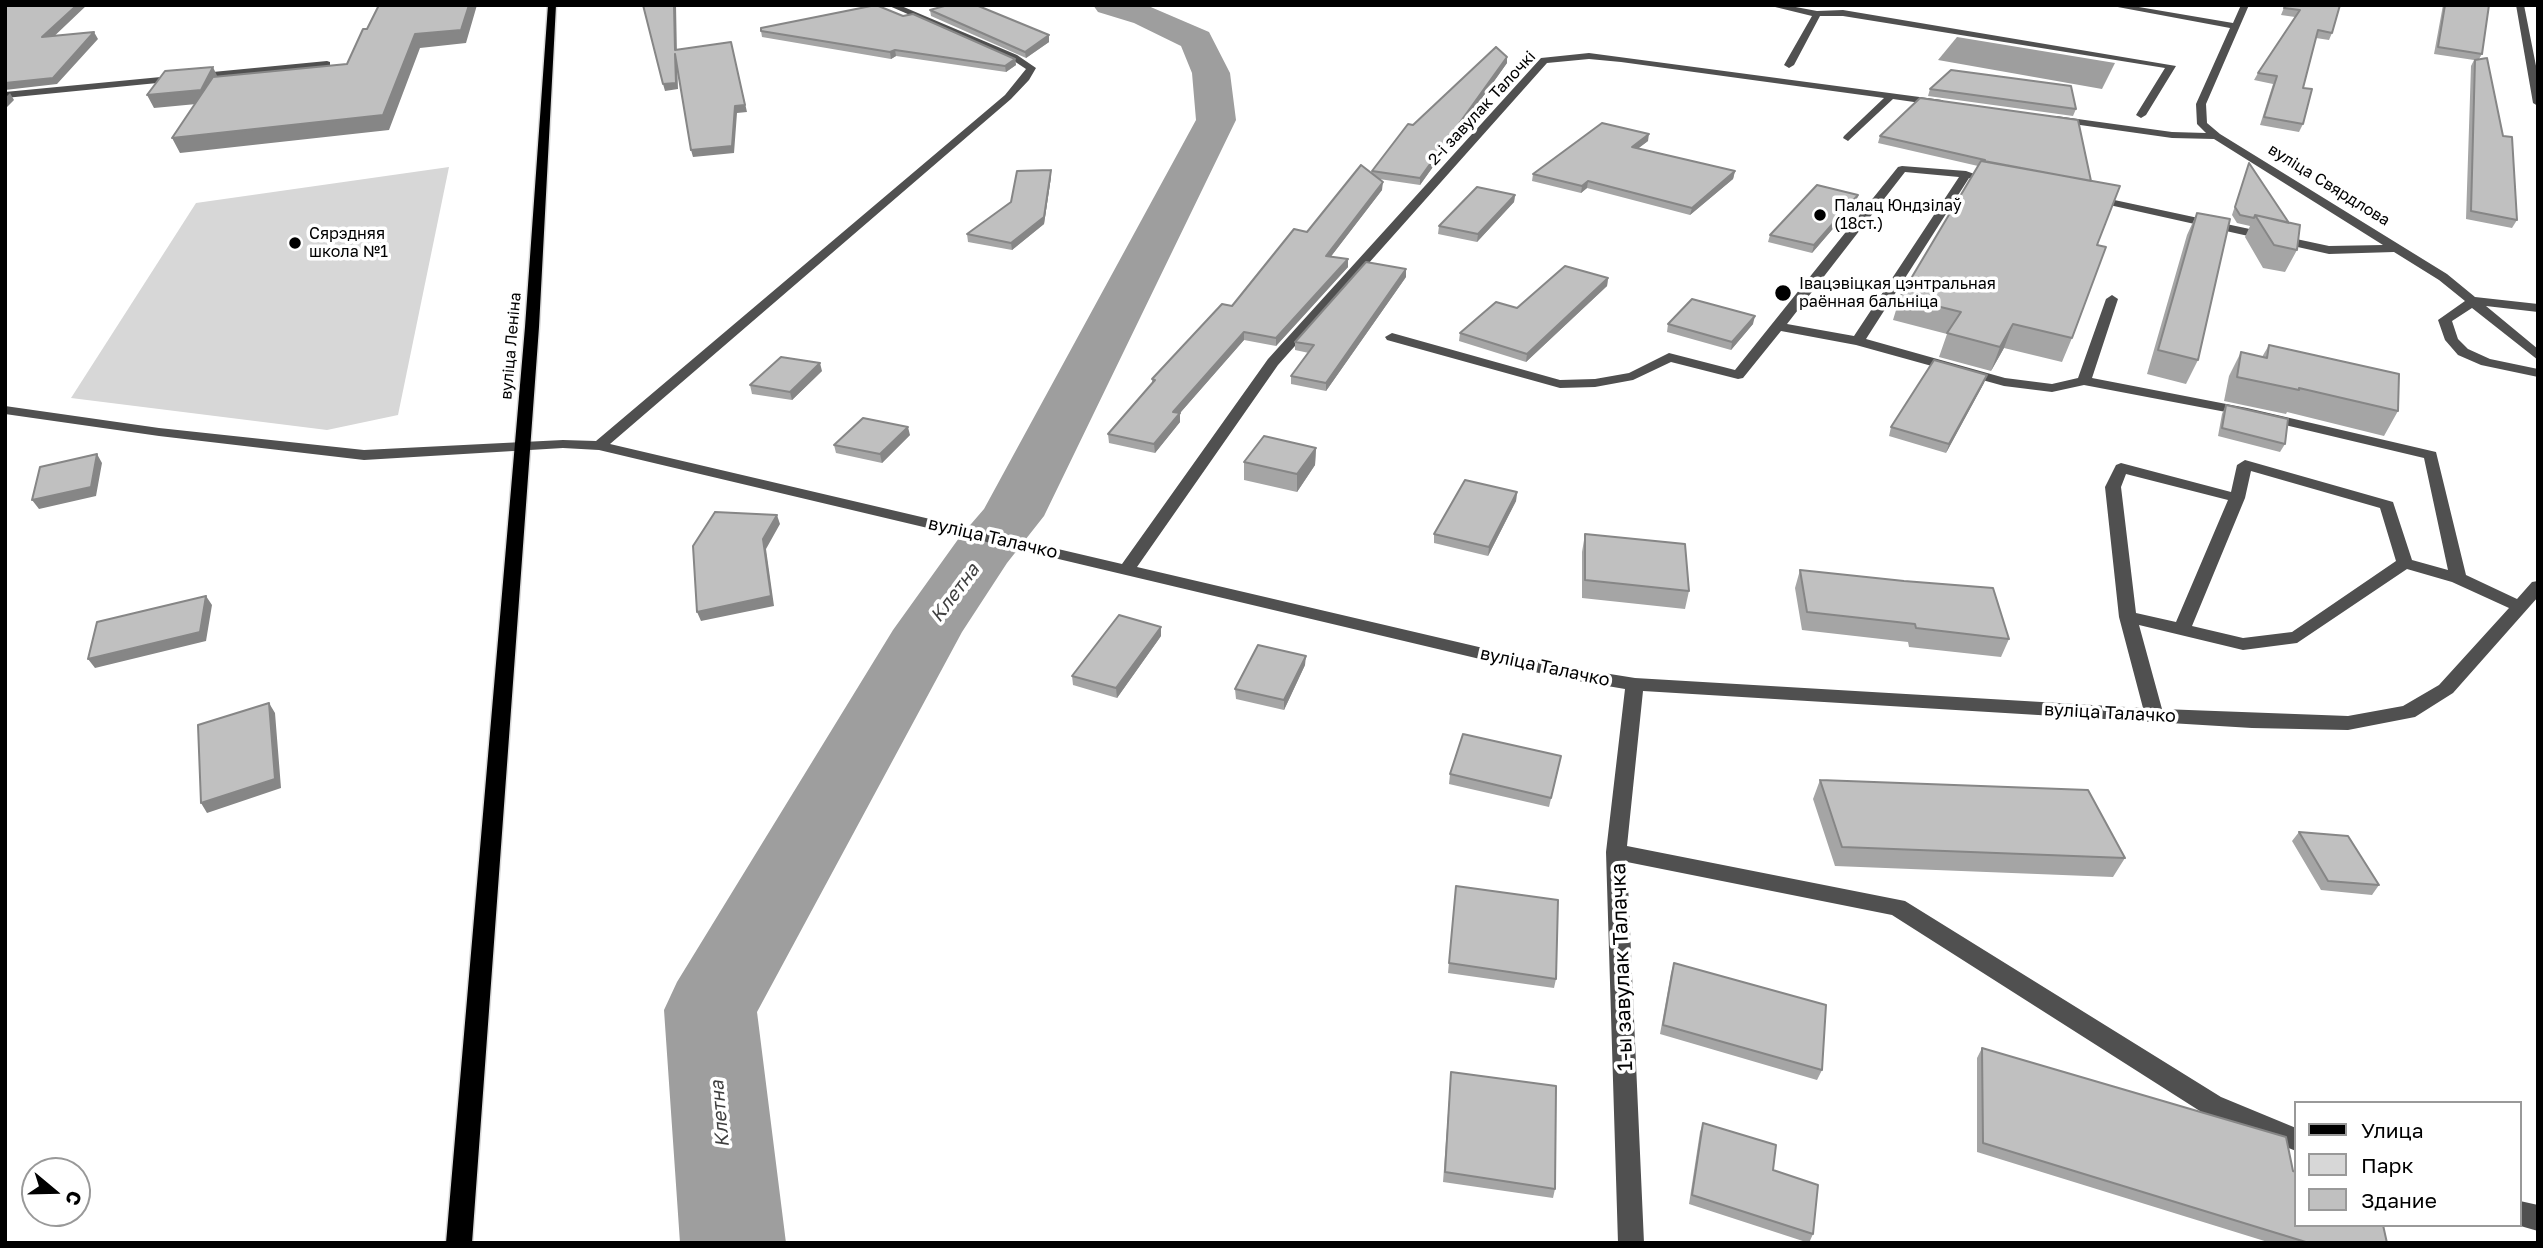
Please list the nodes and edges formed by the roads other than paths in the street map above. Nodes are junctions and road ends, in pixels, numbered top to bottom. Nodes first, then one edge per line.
1 (552, 5) edge
2 (891, 5) edge
3 (1771, 5) edge
4 (2111, 5) edge
5 (2245, 5) edge
6 (2520, 5) edge
7 (1817, 14) junction
8 (2234, 26) junction
9 (327, 64) edge
10 (1789, 65) dead end
11 (5, 95) edge
12 (1891, 96) junction
13 (2538, 103) edge
14 (1957, 105) edge
15 (2141, 115) dead end
16 (2049, 118) edge
17 (2216, 136) junction
18 (1848, 138) dead end
19 (1966, 174) junction
20 (1993, 179) edge
21 (2074, 195) edge
22 (2397, 248) junction
23 (2112, 299) dead end
24 (2474, 301) junction
25 (2538, 308) edge
26 (1779, 326) junction
27 (1392, 337) dead end
28 (1858, 341) junction
29 (2538, 356) edge
30 (2538, 373) edge
31 (2084, 381) junction
32 (5, 410) edge
33 (599, 446) junction
34 (522, 447) junction
35 (2237, 498) junction
36 (2405, 563) junction
37 (1127, 569) junction
38 (2458, 578) junction
39 (2538, 586) edge
40 (2519, 606) junction
41 (2128, 617) junction
42 (2182, 629) junction
43 (1635, 688) junction
44 (2154, 716) junction
45 (1617, 847) junction
46 (2294, 1139) edge
47 (459, 1243) edge
48 (1632, 1243) edge

1 - 34 main road, вуліца Леніна
2 - 33 street
3 - 7 street
4 - 8 street
5 - 8 street
6 - 13 street
7 - 10 street
7 - 15 street
8 - 17 street
9 - 11 street
12 - 14 street, 2-і завулак Талочкі
12 - 18 street
12 - 37 street, 2-і завулак Талочкі
16 - 17 street
17 - 22 street, вуліца Свярдлова
19 - 20 street
19 - 26 street
19 - 28 street
21 - 22 street
22 - 24 street, вуліца Свярдлова
23 - 31 street
24 - 25 street
24 - 29 street, вуліца Свярдлова
24 - 30 street
26 - 27 street
26 - 28 street
28 - 31 street
31 - 38 street
32 - 34 street, вуліца Талачко
33 - 34 street, вуліца Талачко
33 - 37 street, вуліца Талачко
34 - 47 main road, вуліца Леніна
35 - 36 street
35 - 41 street
35 - 42 street
36 - 38 street
36 - 42 street
37 - 43 street, вуліца Талачко
38 - 40 street
39 - 40 street, вуліца Талачко
40 - 44 street, вуліца Талачко
41 - 42 street
41 - 44 street
43 - 44 street, вуліца Талачко
43 - 45 street, 1-ы завулак Талачка
45 - 46 street
45 - 48 street, 1-ы завулак Талачка

